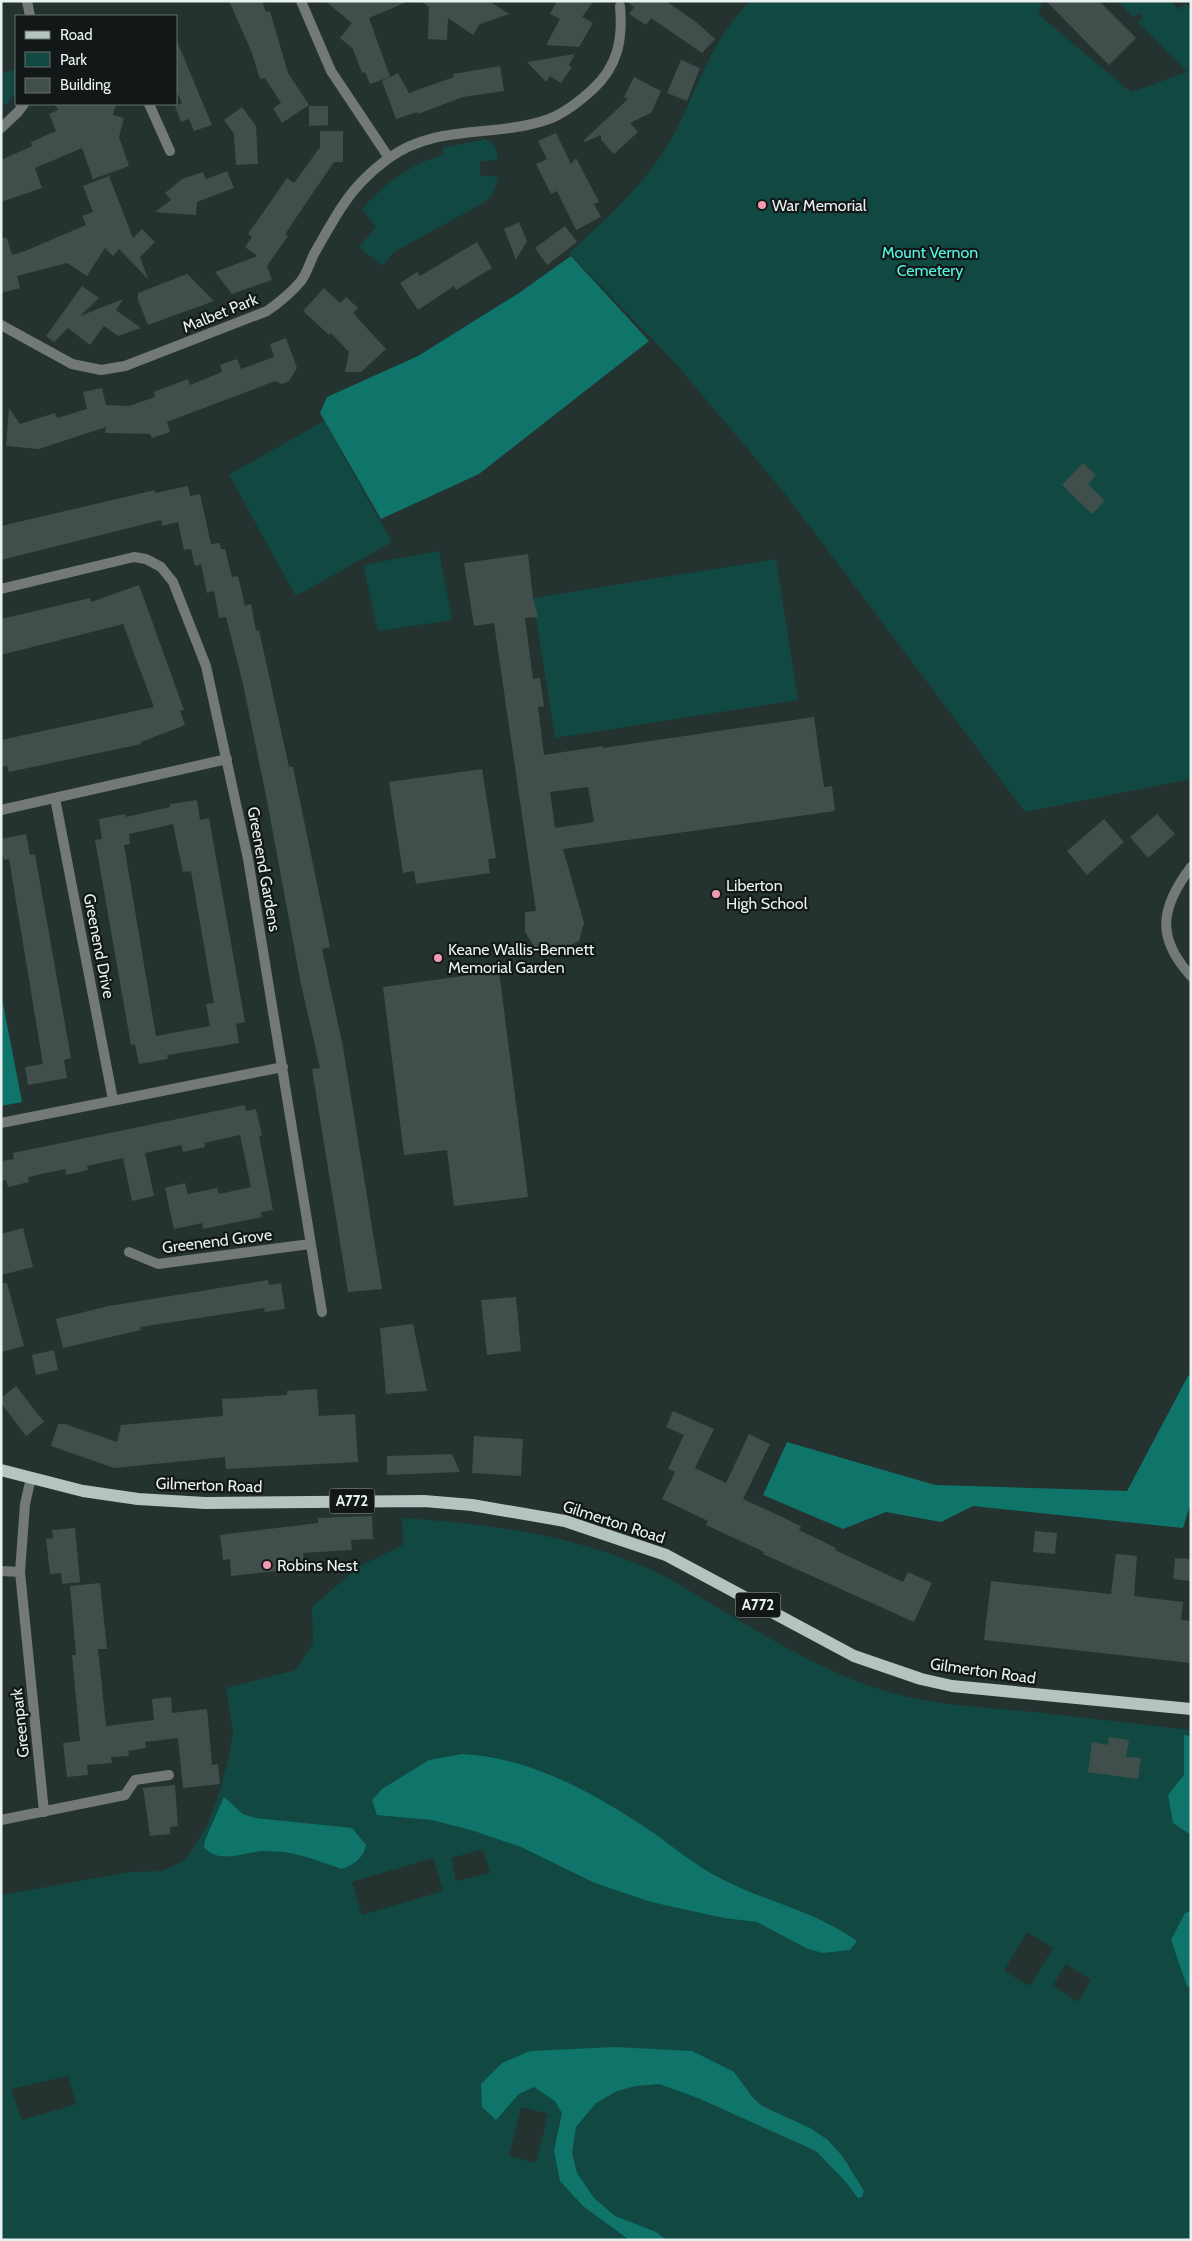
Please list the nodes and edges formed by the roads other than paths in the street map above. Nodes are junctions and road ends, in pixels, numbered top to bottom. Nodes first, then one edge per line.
1 (27, 1) edge
2 (301, 1) edge
3 (620, 6) dead end
4 (30, 15) edge
5 (23, 105) edge
6 (149, 105) edge
7 (1, 128) edge
8 (170, 151) dead end
9 (389, 158) junction
10 (1, 326) edge
11 (1, 589) edge
12 (227, 759) junction
13 (55, 798) junction
14 (1, 810) edge
15 (1191, 867) edge
16 (1191, 976) edge
17 (283, 1067) junction
18 (113, 1100) junction
19 (1, 1123) edge
20 (310, 1244) junction
21 (130, 1252) dead end
22 (322, 1312) dead end
23 (1, 1470) edge
24 (31, 1478) junction
25 (1, 1571) edge
26 (20, 1572) junction
27 (1191, 1709) edge
28 (169, 1775) dead end
29 (44, 1812) junction
30 (1, 1820) edge

1 - 4 street
2 - 9 street
3 - 9 street, Malbet Park
5 - 7 street
6 - 8 street
9 - 10 street, Malbet Park
11 - 12 street, Greenend Gardens
12 - 13 street
12 - 17 street, Greenend Gardens
13 - 14 street
13 - 18 street, Greenend Drive
15 - 16 street
17 - 18 street
17 - 20 street
18 - 19 street
20 - 21 street, Greenend Grove
20 - 22 street
23 - 24 main road, Gilmerton Road / A772
24 - 26 street, Greenpark
24 - 27 main road, Gilmerton Road / A772
25 - 26 street
26 - 29 street, Greenpark
28 - 29 street
29 - 30 street

